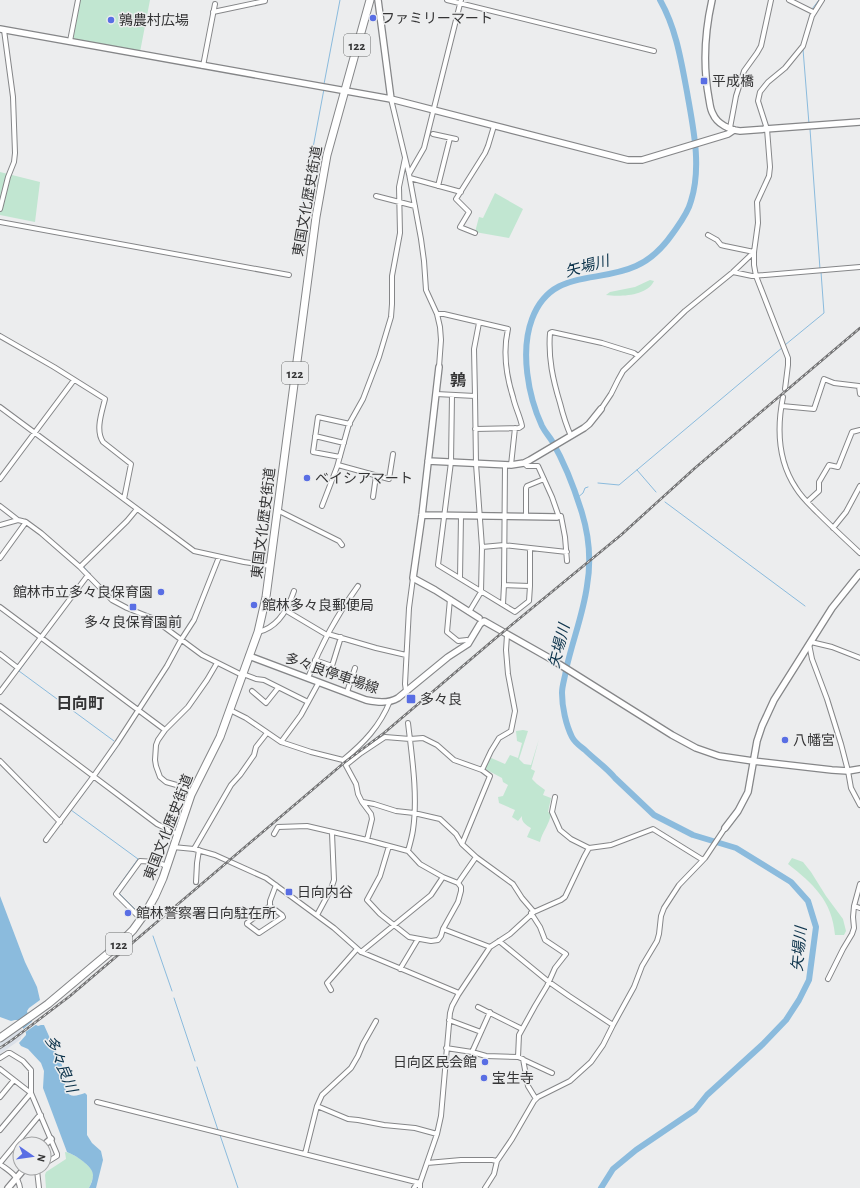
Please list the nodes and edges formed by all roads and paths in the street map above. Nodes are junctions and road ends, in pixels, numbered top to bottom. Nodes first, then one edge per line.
1 (78, 0) edge
2 (265, 0) edge
3 (370, 0) edge
4 (378, 0) edge
5 (446, 0) edge
6 (712, 0) edge
7 (771, 0) edge
8 (789, 0) edge
9 (822, 0) edge
10 (460, 2) edge
11 (215, 4) dead end
12 (213, 12) junction
13 (814, 12) junction
14 (2, 29) edge
15 (70, 41) junction
16 (654, 51) dead end
17 (203, 66) junction
18 (345, 91) junction
19 (390, 99) junction
20 (433, 111) junction
21 (860, 122) edge
22 (494, 126) junction
23 (732, 129) junction
24 (766, 129) junction
25 (433, 134) dead end
26 (450, 138) junction
27 (456, 139) dead end
28 (405, 158) junction
29 (409, 176) junction
30 (438, 186) junction
31 (461, 192) junction
32 (376, 196) dead end
33 (400, 203) junction
34 (415, 206) junction
35 (0, 209) edge
36 (0, 222) edge
37 (475, 233) dead end
38 (708, 235) dead end
39 (754, 252) junction
40 (860, 267) edge
41 (733, 272) junction
42 (289, 275) dead end
43 (756, 276) junction
44 (436, 314) junction
45 (479, 323) junction
46 (0, 336) edge
47 (638, 356) junction
48 (439, 367) joint
49 (74, 380) junction
50 (859, 385) edge
51 (784, 388) dead end
52 (436, 394) junction
53 (860, 394) edge
54 (452, 395) junction
55 (475, 396) junction
56 (783, 397) dead end
57 (782, 406) junction
58 (0, 407) edge
59 (601, 410) joint
60 (350, 424) junction
61 (515, 428) junction
62 (475, 429) junction
63 (860, 430) edge
64 (34, 433) junction
65 (315, 436) junction
66 (570, 437) junction
67 (344, 443) junction
68 (393, 454) dead end
69 (340, 457) junction
70 (428, 461) junction
71 (450, 462) junction
72 (524, 463) junction
73 (476, 464) junction
74 (338, 465) junction
75 (508, 465) junction
76 (376, 476) junction
77 (0, 479) edge
78 (544, 479) junction
79 (860, 486) edge
80 (373, 497) dead end
81 (124, 499) junction
82 (807, 502) junction
83 (0, 506) edge
84 (322, 506) dead end
85 (137, 509) junction
86 (278, 512) junction
87 (422, 515) junction
88 (444, 516) junction
89 (461, 516) junction
90 (479, 516) junction
91 (504, 516) junction
92 (526, 517) junction
93 (558, 517) junction
94 (18, 520) junction
95 (26, 522) junction
96 (0, 525) edge
97 (833, 528) junction
98 (342, 544) dead end
99 (504, 545) junction
100 (482, 547) junction
101 (530, 548) junction
102 (567, 552) junction
103 (860, 553) edge
104 (219, 557) junction
105 (0, 558) edge
106 (567, 561) dead end
107 (271, 566) junction
108 (80, 568) junction
109 (860, 573) edge
110 (88, 575) junction
111 (413, 578) junction
112 (460, 578) junction
113 (504, 585) junction
114 (358, 586) dead end
115 (530, 586) junction
116 (294, 591) dead end
117 (481, 592) junction
118 (450, 599) junction
119 (503, 604) junction
120 (0, 607) edge
121 (285, 610) junction
122 (469, 612) junction
123 (479, 618) dead end
124 (258, 632) junction
125 (327, 635) junction
126 (507, 635) junction
127 (41, 637) junction
128 (341, 637) junction
129 (181, 640) junction
130 (470, 643) junction
131 (810, 643) junction
132 (0, 654) edge
133 (406, 655) junction
134 (249, 656) junction
135 (860, 658) edge
136 (315, 660) junction
137 (217, 663) junction
138 (18, 668) junction
139 (355, 668) dead end
140 (243, 675) junction
141 (308, 678) junction
142 (319, 682) junction
143 (278, 688) junction
144 (252, 691) dead end
145 (406, 691) junction
146 (0, 692) edge
147 (347, 692) junction
148 (390, 701) junction
149 (308, 702) junction
150 (0, 706) edge
151 (138, 710) junction
152 (230, 710) junction
153 (408, 724) dead end
154 (165, 730) junction
155 (267, 733) junction
156 (410, 739) junction
157 (281, 742) junction
158 (344, 760) junction
159 (0, 761) edge
160 (753, 761) junction
161 (346, 765) junction
162 (860, 769) edge
163 (482, 770) junction
164 (848, 771) junction
165 (93, 777) junction
166 (192, 792) junction
167 (555, 796) dead end
168 (362, 802) junction
169 (860, 805) edge
170 (414, 813) junction
171 (60, 822) junction
172 (725, 828) joint
173 (332, 833) junction
174 (177, 834) junction
175 (274, 834) dead end
176 (46, 840) dead end
177 (367, 840) junction
178 (462, 844) junction
179 (389, 846) junction
180 (173, 847) junction
181 (589, 848) junction
182 (196, 849) junction
183 (408, 851) junction
184 (476, 857) junction
185 (704, 859) junction
186 (167, 866) junction
187 (443, 877) junction
188 (196, 882) dead end
189 (458, 883) junction
190 (860, 884) edge
191 (276, 885) junction
192 (270, 906) junction
193 (854, 906) junction
194 (860, 908) edge
195 (533, 912) junction
196 (317, 915) junction
197 (141, 919) junction
198 (394, 925) junction
199 (444, 929) junction
200 (418, 939) junction
201 (499, 941) junction
202 (490, 948) junction
203 (359, 951) junction
204 (400, 969) junction
205 (828, 979) dead end
206 (549, 982) junction
207 (331, 990) dead end
208 (459, 993) junction
209 (478, 1007) dead end
210 (490, 1012) junction
211 (449, 1020) junction
212 (376, 1021) dead end
213 (612, 1025) junction
214 (522, 1029) junction
215 (481, 1032) junction
216 (0, 1038) edge
217 (446, 1048) junction
218 (472, 1052) junction
219 (518, 1057) junction
220 (0, 1058) edge
221 (524, 1060) junction
222 (0, 1068) edge
223 (552, 1073) dead end
224 (14, 1080) junction
225 (31, 1093) junction
226 (0, 1097) edge
227 (536, 1099) junction
228 (97, 1102) dead end
229 (317, 1106) junction
230 (41, 1115) junction
231 (0, 1130) edge
232 (437, 1134) junction
233 (49, 1136) edge
234 (52, 1143) edge
235 (305, 1154) junction
236 (52, 1159) edge
237 (497, 1161) junction
238 (0, 1163) edge
239 (427, 1163) junction
240 (38, 1176) edge
241 (17, 1177) junction
242 (420, 1185) edge
243 (8, 1188) edge
244 (20, 1188) edge
245 (39, 1188) edge
246 (414, 1188) edge
247 (486, 1188) edge

1 - 15 street
2 - 12 street
3 - 18 highway, 東国文化歴史街道 / 122
4 - 19 street
5 - 10 street
6 - 23 street
7 - 23 street
8 - 13 street
9 - 13 street
10 - 16 street
10 - 20 street
11 - 12 street
12 - 17 street
13 - 24 street
14 - 15 street
14 - 35 street
15 - 17 street
17 - 18 street
18 - 19 street
18 - 86 highway, 東国文化歴史街道 / 122
19 - 20 street
19 - 28 street
20 - 22 street
20 - 29 street
21 - 24 street
22 - 23 street
22 - 31 street
23 - 24 street
24 - 39 street
25 - 26 street
26 - 27 street
26 - 30 street
28 - 29 street
28 - 33 street
29 - 30 street
29 - 34 street
30 - 31 street
31 - 37 street
32 - 33 street
33 - 34 street
33 - 60 street
34 - 44 street
36 - 42 street
38 - 39 street
39 - 41 street
39 - 43 street
40 - 43 street
41 - 43 street
41 - 47 street
43 - 51 street
44 - 45 street
44 - 48 street
45 - 55 street
45 - 61 street
46 - 49 street
47 - 59 street
47 - 66 street
48 - 52 street
49 - 64 street
49 - 81 street
50 - 53 street
50 - 57 street
52 - 54 street
52 - 70 street
54 - 55 street
54 - 71 street
55 - 62 street
56 - 57 street
57 - 82 street
58 - 64 street
59 - 66 street
60 - 65 street
60 - 67 street
61 - 62 street
61 - 75 street
62 - 73 street
63 - 82 street
64 - 77 street
64 - 81 street
65 - 67 street
65 - 69 street
66 - 72 street
67 - 69 street
68 - 76 street
69 - 74 street
70 - 71 street
70 - 87 street
71 - 73 street
71 - 88 street
72 - 75 street
72 - 78 street
73 - 75 street
73 - 90 street
74 - 76 street
74 - 84 street
75 - 91 street
76 - 80 street
78 - 92 street
78 - 93 street
79 - 97 street
81 - 85 street
82 - 97 street
83 - 94 street
85 - 104 street
85 - 108 street
86 - 98 street
86 - 107 highway, 東国文化歴史街道 / 122
87 - 88 street
87 - 111 street
88 - 89 street
88 - 112 street
89 - 90 street
89 - 112 street
90 - 91 street
90 - 100 street
91 - 92 street
91 - 99 street
92 - 93 street
93 - 102 street
94 - 95 street
94 - 96 street
95 - 105 street
95 - 108 street
97 - 103 street
99 - 100 street
99 - 101 street
99 - 113 street
100 - 117 street
101 - 102 street
101 - 115 street
102 - 106 street
104 - 107 street
104 - 129 street
107 - 124 highway, 東国文化歴史街道 / 122
108 - 110 street
109 - 131 street
110 - 127 street
110 - 129 street
111 - 118 street
111 - 133 street
112 - 117 street
113 - 115 street
113 - 119 street
114 - 125 street
115 - 119 street
116 - 121 street
117 - 119 street
117 - 122 street
118 - 122 street
118 - 130 street
120 - 127 street
121 - 124 street
121 - 125 street
122 - 123 street
124 - 134 highway, 東国文化歴史街道 / 122
125 - 128 street
125 - 136 street
126 - 130 street
126 - 160 street
126 - 163 street
127 - 138 street
127 - 151 street
128 - 133 street
128 - 136 street
129 - 137 street
129 - 151 street
130 - 145 street, 多々良停車場線
131 - 135 street
131 - 160 street
131 - 164 street
132 - 138 street
133 - 145 street
134 - 140 highway, 東国文化歴史街道 / 122
134 - 141 street, 多々良停車場線
136 - 141 street
137 - 140 street
137 - 154 street
138 - 146 street
139 - 147 street
140 - 143 street
140 - 152 highway, 東国文化歴史街道 / 122
141 - 142 street, 多々良停車場線
142 - 147 street, 多々良停車場線
142 - 149 street
143 - 144 street
143 - 149 street
145 - 148 street, 多々良停車場線
147 - 148 street, 多々良停車場線
148 - 158 street
149 - 157 street
150 - 165 street
151 - 154 street
151 - 165 street
152 - 155 street
152 - 166 highway, 東国文化歴史街道 / 122
153 - 156 street
154 - 166 street
155 - 157 street
155 - 182 street
156 - 161 street
156 - 163 street
156 - 170 street
157 - 158 street
158 - 161 street
159 - 171 street
160 - 164 street
160 - 172 street
161 - 168 street
162 - 164 street
163 - 178 street
164 - 169 street
165 - 171 street
165 - 174 street
166 - 174 highway, 東国文化歴史街道 / 122
167 - 181 street
168 - 170 street
168 - 177 street
170 - 178 street
170 - 183 street
171 - 176 street
172 - 185 street
173 - 175 street
173 - 177 street
173 - 196 street
174 - 180 highway, 東国文化歴史街道 / 122
177 - 179 street
178 - 184 street
179 - 183 street
179 - 198 street
180 - 182 street
180 - 186 highway, 東国文化歴史街道 / 122
181 - 185 street
181 - 195 street
182 - 188 street
182 - 191 street
183 - 187 street
184 - 189 street
184 - 195 street
185 - 213 street
186 - 197 highway, 東国文化歴史街道 / 122
186 - 197 street
187 - 189 street
187 - 198 street
189 - 199 street
190 - 193 street
191 - 192 street
191 - 196 street
192 - 192 street
193 - 194 street
193 - 205 street
195 - 201 street
195 - 206 street
196 - 203 street
197 - 216 highway, 東国文化歴史街道 / 122
198 - 200 street
198 - 203 street
199 - 200 street
199 - 202 street
200 - 204 street
201 - 202 street
201 - 206 street
202 - 208 street
203 - 204 street
203 - 207 street
204 - 208 street
206 - 213 street
206 - 214 street
208 - 211 street
209 - 210 street
210 - 214 street
210 - 215 street
211 - 215 street
211 - 217 street
212 - 229 street
213 - 227 street
214 - 219 street
215 - 218 street
217 - 218 street
217 - 232 street
218 - 219 street
219 - 221 street
220 - 225 street
221 - 223 street
221 - 227 street
222 - 224 street
224 - 225 street
224 - 226 street
225 - 230 street
225 - 231 street
227 - 237 street
228 - 235 street
229 - 232 street
229 - 235 street
230 - 233 street
230 - 238 street
232 - 239 street
234 - 236 street
235 - 242 street
237 - 239 street
237 - 247 street
238 - 241 street
239 - 242 street
240 - 245 street
241 - 243 street
241 - 244 street
242 - 246 street

